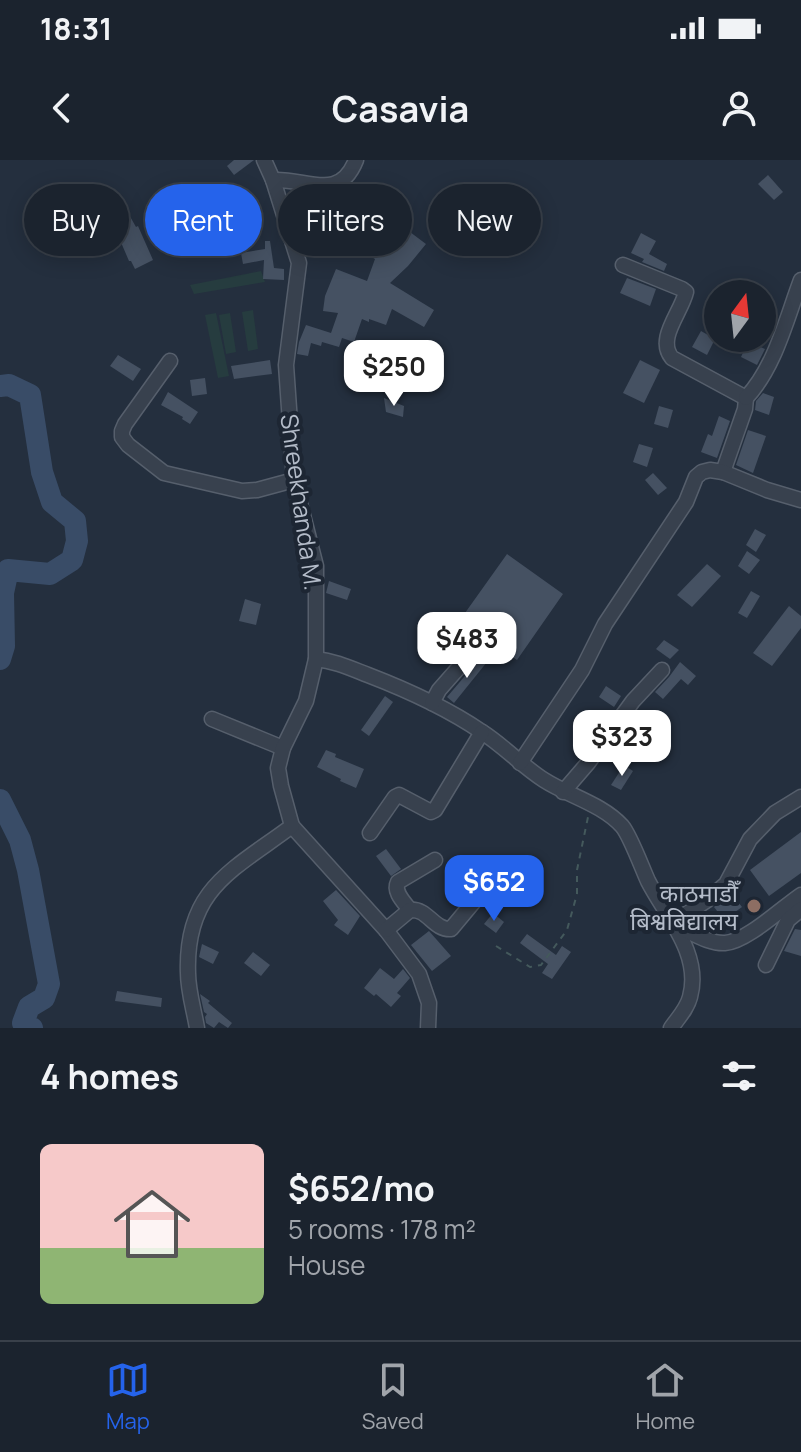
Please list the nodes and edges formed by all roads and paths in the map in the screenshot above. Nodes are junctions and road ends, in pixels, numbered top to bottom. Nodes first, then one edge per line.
1 (264, 160) edge
2 (356, 160) edge
3 (273, 180) junction
4 (623, 265) dead end
5 (801, 280) edge
6 (170, 361) dead end
7 (746, 398) junction
8 (723, 472) junction
9 (294, 480) junction
10 (801, 500) edge
11 (483, 640) dead end
12 (316, 659) junction
13 (662, 670) dead end
14 (432, 703) junction
15 (212, 719) dead end
16 (482, 732) junction
17 (283, 748) junction
18 (520, 763) junction
19 (563, 792) junction
20 (801, 797) edge
21 (591, 804) junction
22 (292, 826) junction
23 (370, 833) dead end
24 (435, 860) dead end
25 (498, 879) dead end
26 (801, 895) edge
27 (801, 909) edge
28 (410, 910) junction
29 (675, 924) junction
30 (386, 930) junction
31 (496, 946) dead end
32 (766, 965) dead end
33 (197, 1028) edge
34 (428, 1028) edge
35 (671, 1028) edge

1 - 3 street, Shreekhanda M.
2 - 3 street
3 - 9 street, Shreekhanda M.
4 - 7 street
5 - 7 street
6 - 9 street
7 - 8 street
8 - 10 street
8 - 18 street
9 - 12 street, Shreekhanda M.
11 - 14 street
12 - 14 street
12 - 17 street, Shreekhanda M.
13 - 19 street
14 - 16 street
15 - 17 street
16 - 18 street
16 - 23 street
17 - 22 street
18 - 19 street
19 - 21 street
20 - 29 street
21 - 29 street
21 - 31 path
22 - 30 street
22 - 33 street
24 - 28 street
25 - 28 street
26 - 29 street
27 - 32 street
28 - 30 street
29 - 35 street
30 - 34 street

